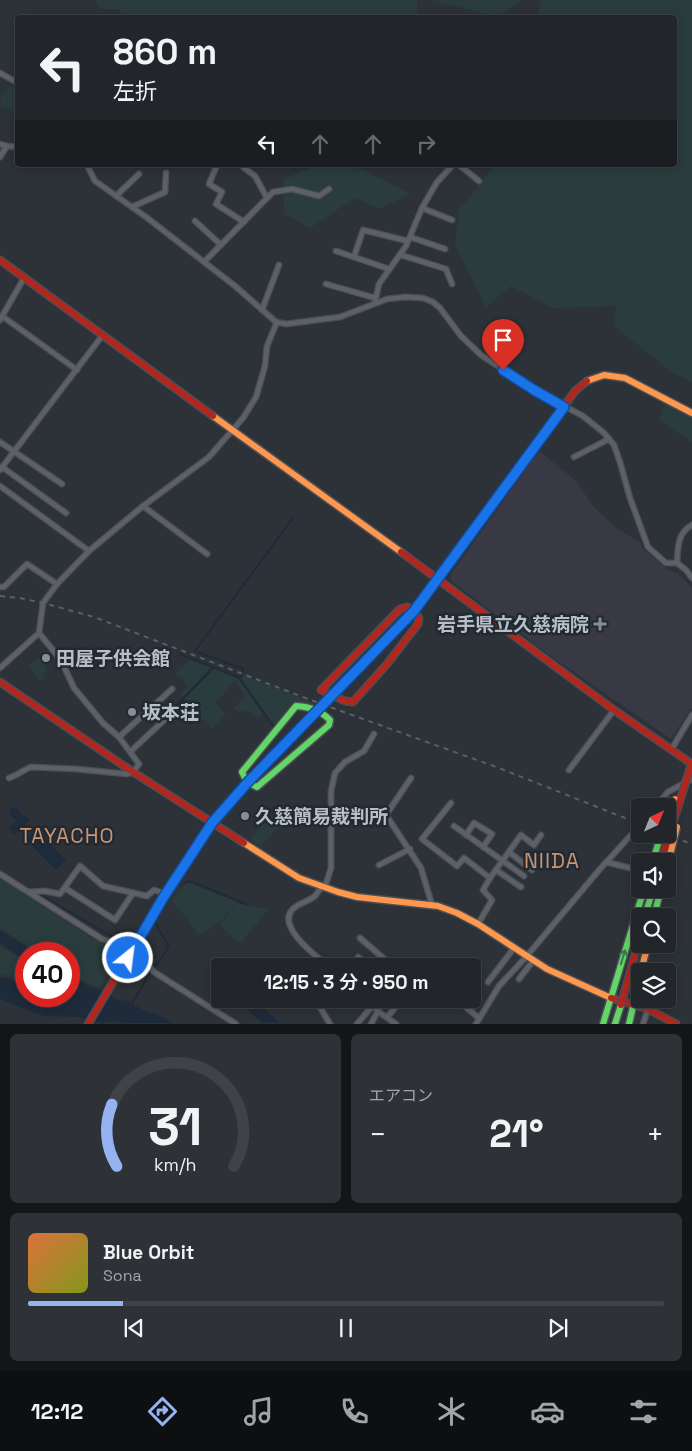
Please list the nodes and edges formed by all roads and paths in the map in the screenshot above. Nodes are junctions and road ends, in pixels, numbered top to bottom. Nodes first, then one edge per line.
1 (0, 73) edge
2 (15, 81) edge
3 (0, 144) edge
4 (7, 146) junction
5 (15, 147) edge
6 (0, 157) edge
7 (88, 167) edge
8 (216, 167) edge
9 (450, 167) edge
10 (462, 167) edge
11 (244, 168) dead end
12 (166, 173) dead end
13 (139, 174) dead end
14 (479, 181) dead end
15 (329, 189) dead end
16 (116, 196) junction
17 (267, 198) junction
18 (132, 207) junction
19 (422, 208) junction
20 (452, 220) dead end
21 (195, 222) dead end
22 (244, 222) junction
23 (409, 239) junction
24 (221, 245) junction
25 (446, 249) dead end
26 (336, 252) dead end
27 (401, 255) junction
28 (354, 258) junction
29 (0, 260) edge
30 (204, 262) junction
31 (278, 265) dead end
32 (389, 269) junction
33 (24, 278) junction
34 (326, 284) dead end
35 (452, 284) dead end
36 (375, 300) junction
37 (262, 310) junction
38 (1, 318) edge
39 (277, 322) junction
40 (102, 336) junction
41 (76, 370) junction
42 (564, 407) junction
43 (692, 413) edge
44 (232, 430) junction
45 (609, 439) junction
46 (0, 442) edge
47 (14, 452) junction
48 (574, 458) dead end
49 (1, 468) edge
50 (62, 484) dead end
51 (0, 486) edge
52 (143, 506) junction
53 (66, 513) dead end
54 (692, 525) edge
55 (89, 551) junction
56 (207, 554) dead end
57 (677, 563) junction
58 (692, 578) edge
59 (438, 579) junction
60 (57, 584) junction
61 (0, 587) edge
62 (413, 612) junction
63 (39, 633) junction
64 (0, 668) edge
65 (0, 682) edge
66 (172, 689) dead end
67 (614, 710) junction
68 (172, 712) dead end
69 (692, 715) edge
70 (374, 734) dead end
71 (119, 737) junction
72 (672, 750) junction
73 (131, 751) junction
74 (692, 763) edge
75 (569, 770) dead end
76 (134, 772) junction
77 (9, 778) dead end
78 (411, 778) dead end
79 (692, 779) edge
80 (250, 780) junction
81 (663, 798) edge
82 (676, 798) edge
83 (451, 803) dead end
84 (212, 823) junction
85 (454, 826) dead end
86 (466, 835) junction
87 (542, 835) dead end
88 (631, 835) edge
89 (483, 847) junction
90 (410, 849) junction
91 (509, 852) junction
92 (664, 853) edge
93 (670, 853) edge
94 (503, 861) junction
95 (606, 862) junction
96 (378, 865) dead end
97 (631, 868) edge
98 (496, 870) junction
99 (532, 870) dead end
100 (0, 874) edge
101 (524, 876) dead end
102 (490, 878) junction
103 (324, 887) junction
104 (520, 887) dead end
105 (65, 888) junction
106 (27, 892) junction
107 (133, 893) junction
108 (166, 894) junction
109 (641, 898) edge
110 (432, 905) junction
111 (478, 924) junction
112 (360, 938) dead end
113 (514, 948) junction
114 (635, 953) edge
115 (129, 955) junction
116 (319, 958) edge
117 (383, 958) edge
118 (530, 959) junction
119 (519, 980) dead end
120 (488, 982) dead end
121 (610, 998) junction
122 (631, 1005) edge
123 (320, 1008) edge
124 (376, 1008) junction
125 (395, 1008) edge
126 (467, 1008) edge
127 (633, 1008) edge
128 (643, 1008) edge
129 (648, 1009) junction
130 (387, 1018) junction
131 (480, 1018) junction
132 (88, 1024) edge
133 (236, 1024) edge
134 (330, 1024) edge
135 (357, 1024) edge
136 (371, 1024) edge
137 (396, 1024) edge
138 (476, 1024) edge
139 (603, 1024) edge
140 (616, 1024) edge
141 (629, 1024) edge
142 (643, 1024) edge
143 (676, 1024) edge

1 - 2 street
3 - 4 street
4 - 5 street
4 - 6 street
7 - 16 street
8 - 22 street
9 - 19 street
10 - 14 street
11 - 17 street
12 - 18 street
13 - 16 street
15 - 17 street
16 - 18 street
17 - 22 street
18 - 30 street
19 - 20 street
19 - 23 street
21 - 24 street
22 - 24 street
23 - 25 street
23 - 27 street
23 - 28 street
24 - 30 street
26 - 28 street
27 - 32 street
27 - 35 street
28 - 32 street
29 - 33 main road
30 - 37 street
31 - 37 street
32 - 36 street
33 - 38 street
33 - 40 main road
34 - 36 street
36 - 39 street
36 - 42 street
37 - 39 street
38 - 41 street
39 - 44 street
40 - 41 street
40 - 44 main road
41 - 47 street
42 - 43 main road
42 - 45 street
42 - 59 main road
44 - 52 street
44 - 59 main road
45 - 48 street
45 - 57 street
46 - 47 street
47 - 49 street
47 - 50 street
49 - 53 street
51 - 55 street
52 - 55 street
52 - 56 street
54 - 57 street
55 - 60 street
57 - 58 street
59 - 62 main road
59 - 67 main road
60 - 61 street
60 - 63 street
62 - 62 main road
62 - 80 main road, bridge
63 - 64 street
63 - 71 street
65 - 76 main road
66 - 71 street
67 - 72 main road
67 - 75 street
68 - 73 street
69 - 72 street
70 - 103 street
71 - 73 street
72 - 74 main road
73 - 76 street
74 - 82 main road, bridge
74 - 92 main road, bridge
74 - 93 main road, bridge
76 - 77 street
76 - 84 main road
78 - 90 street
79 - 81 street
80 - 80 main road
80 - 84 main road
83 - 102 street
84 - 103 main road
84 - 108 main road
85 - 86 street
86 - 89 street
86 - 89 street
87 - 91 street
88 - 95 street
89 - 94 street
90 - 96 street
90 - 110 street
91 - 94 street
91 - 99 street
94 - 98 street
94 - 101 street
95 - 97 street
95 - 118 street
98 - 102 street
98 - 104 street
100 - 106 street
102 - 111 street
103 - 110 main road
103 - 116 street
105 - 106 street
105 - 107 street
105 - 107 street
106 - 115 street
107 - 108 street
108 - 115 main road
121 -> 109 main road
110 - 111 main road
111 - 113 main road
112 - 117 street
113 - 118 main road
113 - 120 street
114 - 140 main road, bridge
115 - 132 main road
115 - 133 street
118 - 119 street
118 - 121 main road
118 - 131 street
121 - 122 main road
121 - 139 main road
123 - 134 street
124 - 130 street
124 - 135 street
124 - 136 street
125 - 130 street
126 - 131 street
127 - 141 main road
128 - 129 main road
129 - 142 street
129 - 143 main road
130 - 137 street
131 - 138 street

